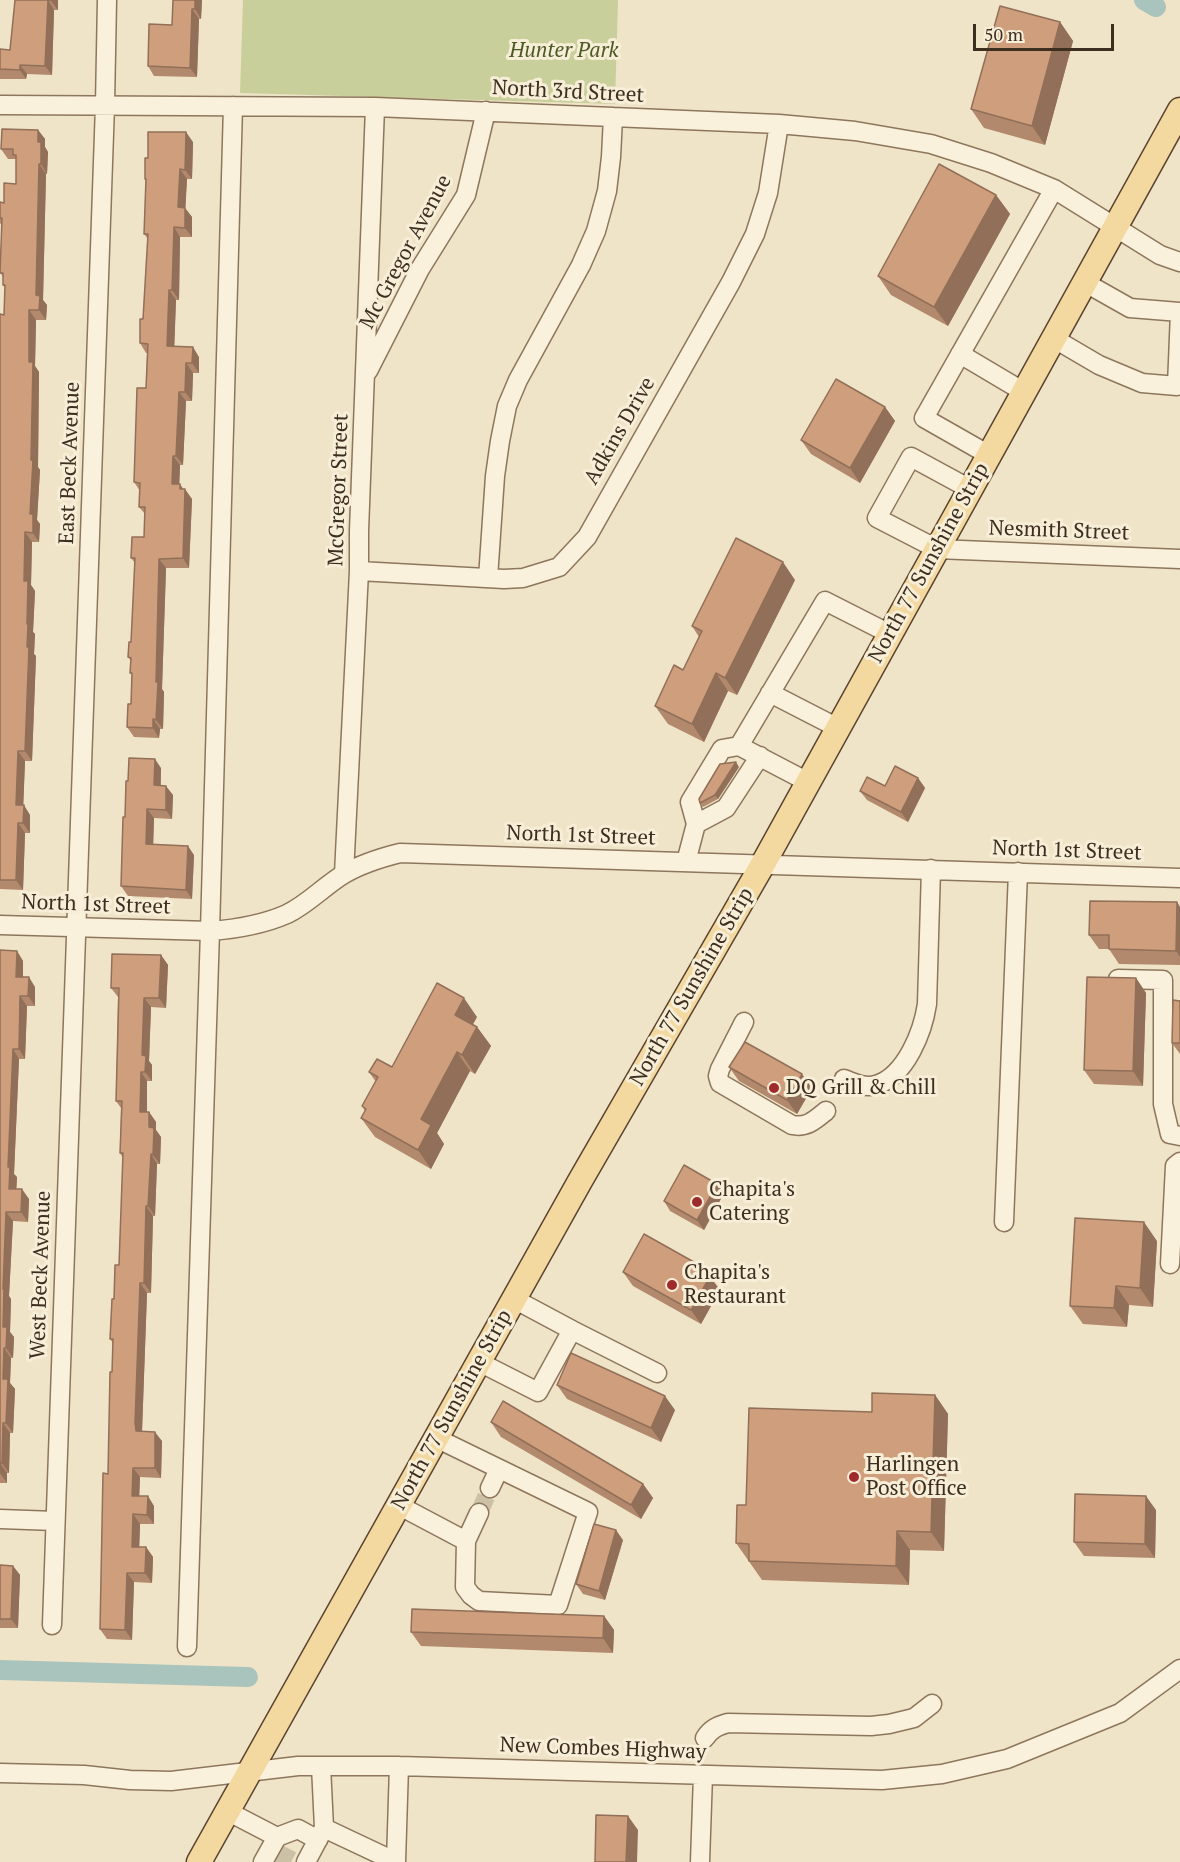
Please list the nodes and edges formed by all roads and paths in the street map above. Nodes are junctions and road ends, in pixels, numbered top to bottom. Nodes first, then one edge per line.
1 (107, 0) edge
2 (0, 105) edge
3 (105, 105) junction
4 (233, 106) junction
5 (375, 106) junction
6 (1180, 110) edge
7 (486, 111) junction
8 (613, 117) junction
9 (779, 124) junction
10 (1174, 135) edge
11 (1054, 189) junction
12 (1114, 226) junction
13 (1180, 262) edge
14 (1084, 282) junction
15 (1180, 312) edge
16 (1053, 338) junction
17 (1179, 353) edge
18 (960, 354) junction
19 (366, 376) junction
20 (1178, 387) edge
21 (1024, 392) junction
22 (989, 455) junction
23 (970, 489) junction
24 (937, 549) junction
25 (1180, 559) edge
26 (359, 571) junction
27 (488, 578) junction
28 (890, 634) junction
29 (770, 693) junction
30 (838, 728) junction
31 (739, 746) junction
32 (760, 756) junction
33 (808, 782) junction
34 (696, 824) junction
35 (686, 862) junction
36 (763, 864) junction
37 (931, 869) junction
38 (1018, 872) junction
39 (344, 874) junction
40 (1180, 878) edge
41 (0, 925) edge
42 (77, 927) junction
43 (210, 931) junction
44 (1118, 979) edge
45 (744, 1022) dead end
46 (844, 1079) dead end
47 (826, 1111) dead end
48 (1180, 1136) edge
49 (1180, 1162) edge
50 (1004, 1222) dead end
51 (1170, 1264) dead end
52 (514, 1299) junction
53 (572, 1330) junction
54 (479, 1362) junction
55 (657, 1373) dead end
56 (436, 1438) junction
57 (499, 1469) junction
58 (490, 1488) tunnel mouth
59 (398, 1505) junction
60 (479, 1513) tunnel mouth
61 (0, 1520) edge
62 (55, 1521) junction
63 (466, 1541) junction
64 (52, 1625) dead end
65 (188, 1647) dead end
66 (1180, 1669) edge
67 (932, 1704) dead end
68 (705, 1738) dead end
69 (321, 1766) junction
70 (399, 1766) junction
71 (248, 1772) junction
72 (0, 1773) edge
73 (703, 1775) junction
74 (227, 1811) junction
75 (321, 1834) junction
76 (272, 1850) edge
77 (199, 1862) edge
78 (298, 1862) edge
79 (396, 1862) edge
80 (700, 1862) edge

1 - 3 street, East Beck Avenue
2 - 3 street, North 3rd Street
3 - 4 street, North 3rd Street
3 - 42 street, East Beck Avenue
4 - 5 street, North 3rd Street
4 - 43 street
5 - 7 street, North 3rd Street
5 - 19 street, McGregor Street
6 - 10 main road, North 77 Sunshine Strip
7 - 8 street, North 3rd Street
7 - 19 street, Mc Gregor Avenue
8 - 9 street, North 3rd Street
8 - 27 street
9 - 11 street, North 3rd Street
9 - 27 street, Adkins Drive
10 - 12 main road, North 77 Sunshine Strip
11 - 12 street, North 3rd Street
11 - 18 street
12 - 13 street, North 3rd Street
12 - 14 main road, North 77 Sunshine Strip
14 - 15 street
14 - 16 main road, North 77 Sunshine Strip
15 - 17 street
16 - 20 street
16 - 21 main road, North 77 Sunshine Strip
17 - 20 street
18 - 21 street
18 - 22 street
19 - 26 street, McGregor Street
21 - 22 main road, North 77 Sunshine Strip
22 - 23 main road, North 77 Sunshine Strip
23 - 24 main road, North 77 Sunshine Strip
23 - 24 street
24 - 25 street, Nesmith Street
24 - 28 main road, North 77 Sunshine Strip
26 - 27 street, Adkins Drive
26 - 39 street, McGregor Street
28 - 29 street
28 - 30 main road, North 77 Sunshine Strip
29 - 30 street
29 - 31 street
30 - 33 main road, North 77 Sunshine Strip
31 - 32 street
31 - 34 street
32 - 33 street
32 - 34 street
33 - 36 main road, North 77 Sunshine Strip
34 - 35 street
35 - 36 street, North 1st Street
35 - 39 street, North 1st Street
36 - 37 street, North 1st Street
36 - 52 main road, North 77 Sunshine Strip
37 - 38 street, North 1st Street
37 - 46 street
38 - 40 street, North 1st Street
38 - 50 street
39 - 43 street, North 1st Street
41 - 42 street, North 1st Street
42 - 43 street, North 1st Street
42 - 62 street, West Beck Avenue
43 - 65 street
44 - 48 street
45 - 47 street
49 - 51 street
52 - 53 street
52 - 54 main road, North 77 Sunshine Strip
53 - 54 street
53 - 55 street
54 - 56 main road, North 77 Sunshine Strip
56 - 57 street
56 - 59 main road, North 77 Sunshine Strip
57 - 58 street
57 - 63 street
59 - 63 street
59 - 71 main road, North 77 Sunshine Strip
60 - 63 street
61 - 62 street
62 - 64 street, West Beck Avenue
66 - 73 street, New Combes Highway
67 - 68 street
69 - 70 street, New Combes Highway
69 - 71 street, New Combes Highway
69 - 75 street
70 - 73 street, New Combes Highway
70 - 79 street
71 - 72 street, New Combes Highway
71 - 74 main road, North 77 Sunshine Strip
73 - 80 street
74 - 76 street
74 - 77 main road, North 77 Sunshine Strip
75 - 76 street
75 - 78 street
75 - 79 street

